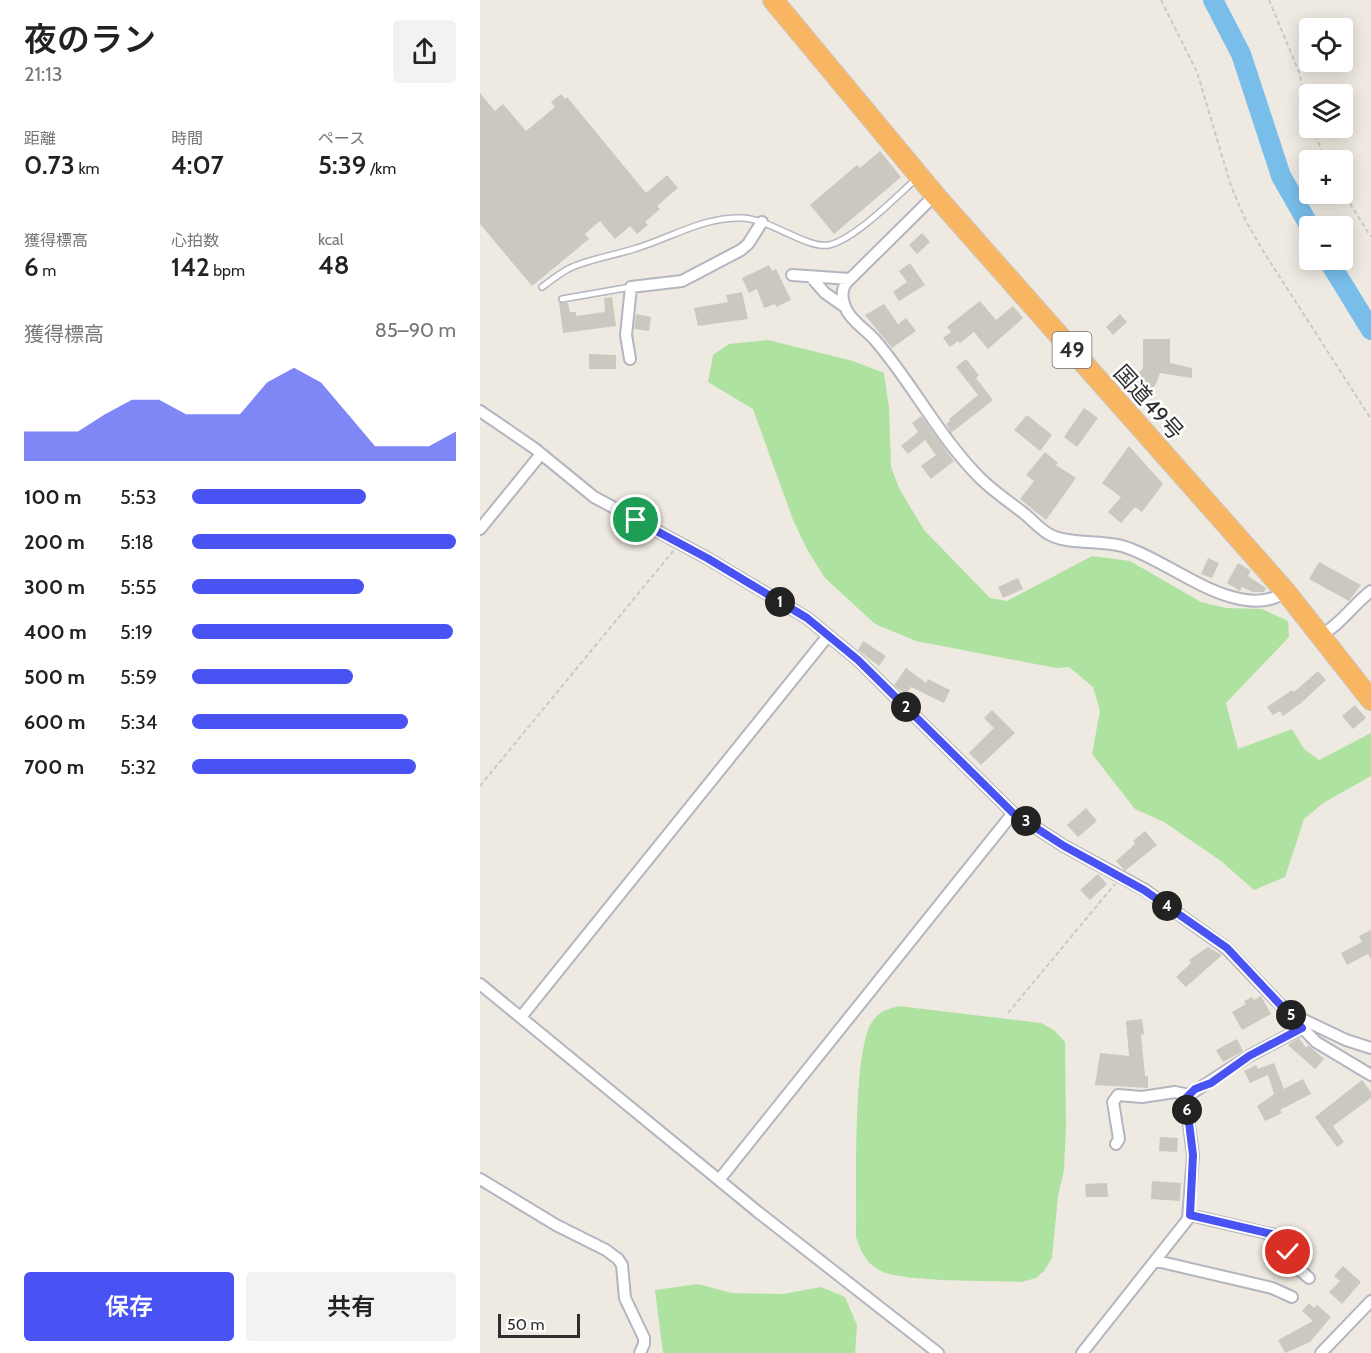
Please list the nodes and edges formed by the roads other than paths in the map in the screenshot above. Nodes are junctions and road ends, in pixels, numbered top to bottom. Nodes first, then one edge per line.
1 (773, 0) edge
2 (919, 176) junction
3 (935, 195) junction
4 (762, 222) junction
5 (792, 275) dead end
6 (811, 277) junction
7 (849, 279) junction
8 (542, 287) dead end
9 (631, 287) junction
10 (562, 299) dead end
11 (845, 307) junction
12 (630, 359) dead end
13 (480, 411) edge
14 (541, 454) junction
15 (480, 529) edge
16 (1371, 591) edge
17 (1286, 592) junction
18 (1322, 635) junction
19 (827, 637) junction
20 (1371, 700) edge
21 (1013, 813) junction
22 (480, 984) edge
23 (521, 1017) junction
24 (1299, 1025) junction
25 (1371, 1048) edge
26 (1371, 1075) edge
27 (1189, 1095) junction
28 (1116, 1144) dead end
29 (480, 1179) edge
30 (719, 1180) junction
31 (1190, 1215) junction
32 (1157, 1261) junction
33 (1309, 1278) dead end
34 (1293, 1298) dead end
35 (1371, 1301) edge
36 (640, 1353) edge
37 (938, 1353) edge
38 (1082, 1353) edge
39 (1321, 1353) edge

1 - 2 highway, 国道49号 / 49
2 - 3 highway, 国道49号 / 49
2 - 4 lane
3 - 7 street
3 - 17 highway, 国道49号 / 49
4 - 8 lane
4 - 9 street
5 - 6 street
6 - 7 street
6 - 11 street
7 - 11 street
9 - 10 lane
9 - 12 street
11 - 17 street
13 - 14 street
14 - 15 street
14 - 19 street
16 - 18 street
17 - 18 highway, 国道49号 / 49
18 - 20 highway, 国道49号 / 49
19 - 21 street
19 - 23 street
21 - 24 street
21 - 30 street
22 - 23 street
23 - 30 street
24 - 25 street
24 - 26 street
24 - 27 street
27 - 28 street
27 - 31 street
29 - 36 street
30 - 37 street
31 - 32 street
31 - 33 street
32 - 34 street
32 - 38 street
35 - 39 street

